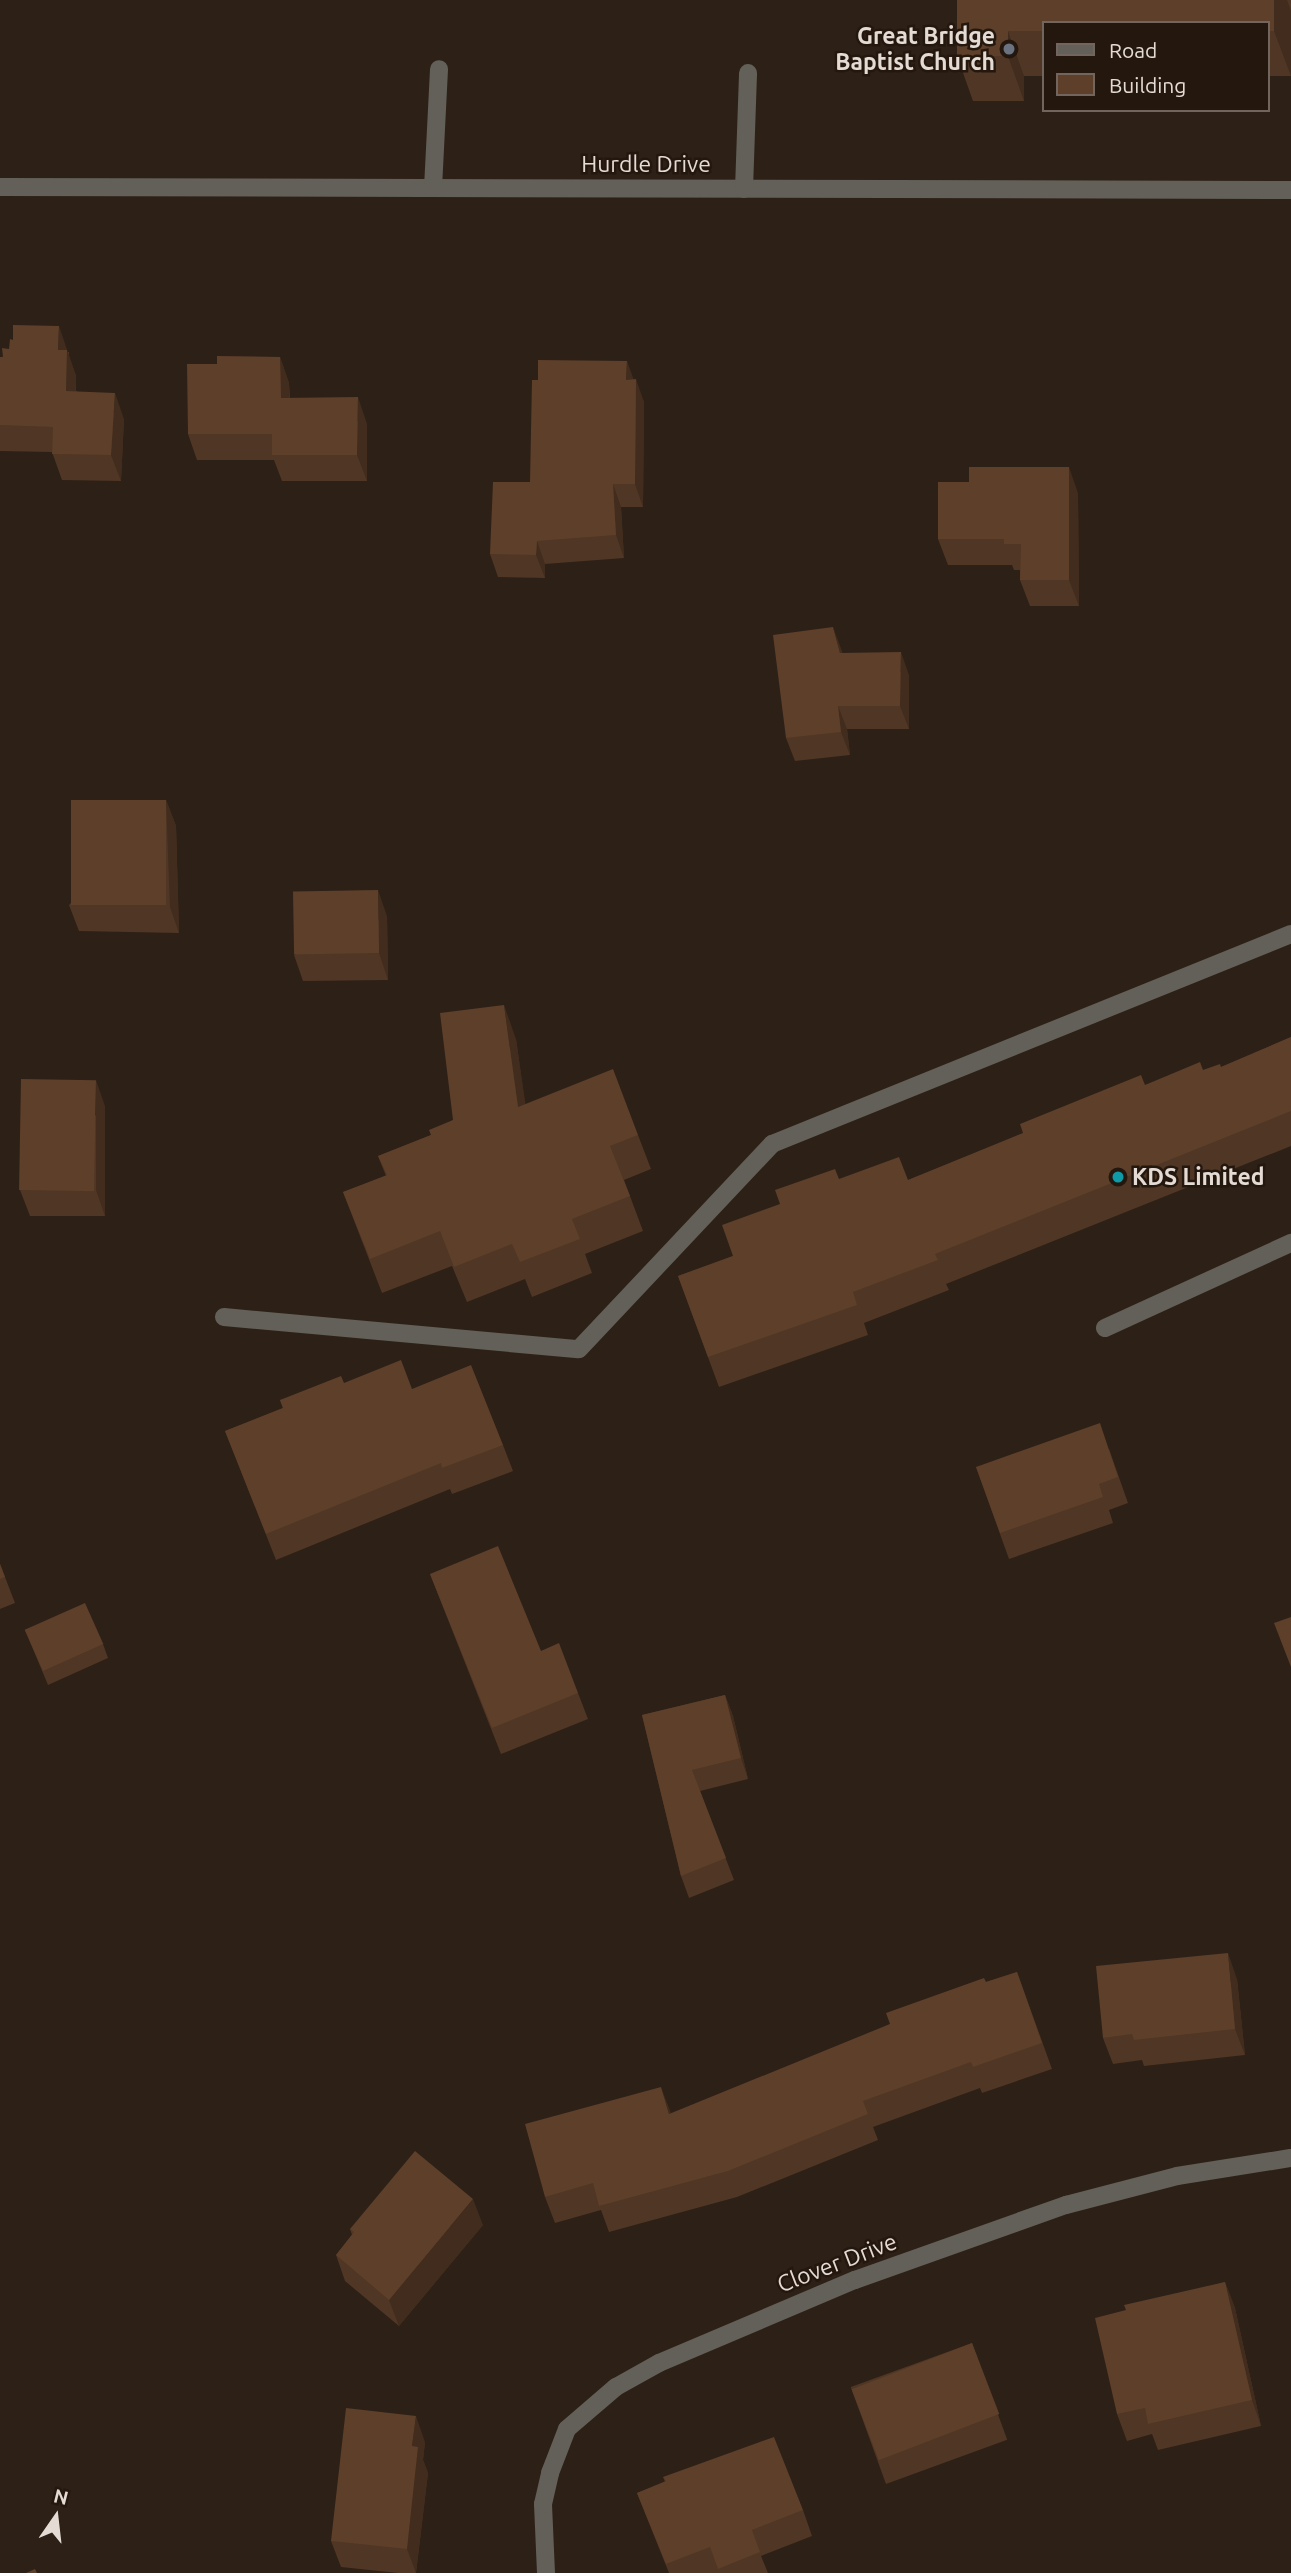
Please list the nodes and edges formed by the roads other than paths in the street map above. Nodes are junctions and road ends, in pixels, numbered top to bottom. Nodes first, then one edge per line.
1 (439, 69) dead end
2 (748, 73) dead end
3 (0, 187) edge
4 (433, 188) junction
5 (744, 189) junction
6 (1291, 190) edge
7 (1291, 934) edge
8 (1291, 1243) edge
9 (224, 1317) dead end
10 (1105, 1328) dead end
11 (1291, 2158) edge
12 (546, 2573) edge

1 - 4 street
2 - 5 street
3 - 4 street, Hurdle Drive
4 - 5 street, Hurdle Drive
5 - 6 street, Hurdle Drive
7 - 9 street
8 - 10 street
11 - 12 street, Clover Drive

